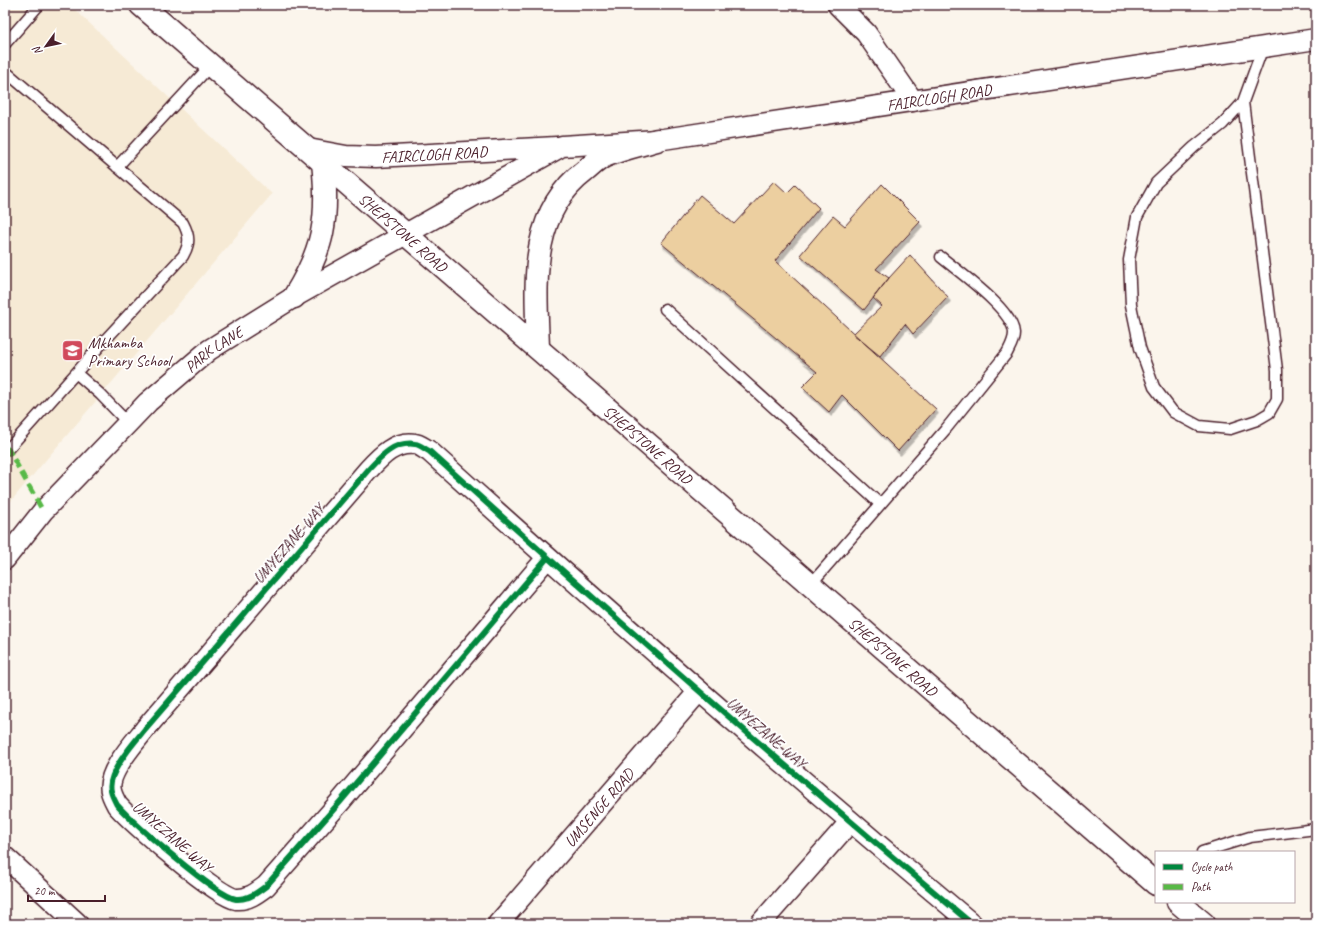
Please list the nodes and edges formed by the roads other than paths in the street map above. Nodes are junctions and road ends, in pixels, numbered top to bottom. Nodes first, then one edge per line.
1 (39, 5) edge
2 (141, 5) edge
3 (838, 5) edge
4 (1316, 39) edge
5 (5, 44) edge
6 (1263, 47) junction
7 (211, 65) junction
8 (5, 72) edge
9 (913, 101) junction
10 (1243, 102) junction
11 (657, 140) junction
12 (562, 146) junction
13 (316, 156) junction
14 (117, 167) junction
15 (405, 233) junction
16 (941, 257) dead end
17 (294, 297) junction
18 (665, 308) dead end
19 (538, 348) junction
20 (76, 373) junction
21 (128, 422) junction
22 (8, 449) dead end
23 (880, 504) junction
24 (547, 558) junction
25 (5, 559) edge
26 (811, 584) junction
27 (699, 691) junction
28 (850, 822) junction
29 (1316, 829) edge
30 (1205, 851) edge
31 (5, 857) edge
32 (1152, 875) edge
33 (1179, 903) edge
34 (77, 923) dead end
35 (498, 924) edge
36 (760, 924) edge
37 (972, 924) edge
38 (1204, 924) edge

1 - 5 lane
2 - 7 street, SHEPSTONE ROAD
3 - 9 street
4 - 6 street, FAIRCLOGH ROAD
6 - 9 street, FAIRCLOGH ROAD
6 - 10 lane
7 - 13 street, SHEPSTONE ROAD
7 - 14 lane
8 - 14 lane
9 - 11 street, FAIRCLOGH ROAD
10 - 10 lane
11 - 12 street, FAIRCLOGH ROAD
11 - 19 street
12 - 13 street, FAIRCLOGH ROAD
12 - 15 street, FAIRCLOGH ROAD
13 - 15 street, SHEPSTONE ROAD
13 - 17 street
14 - 20 lane
15 - 17 street, PARK LANE
15 - 19 street, SHEPSTONE ROAD
16 - 23 lane
17 - 21 street, PARK LANE
18 - 23 lane
19 - 26 street, SHEPSTONE ROAD
20 - 21 lane
20 - 22 lane
21 - 25 street, PARK LANE
23 - 26 lane
24 - 24 street, UMYEZANE WAY
24 - 27 street, UMYEZANE WAY
26 - 32 street, SHEPSTONE ROAD
27 - 28 street, UMYEZANE WAY
27 - 35 street, UMSENGE ROAD
28 - 36 street
28 - 37 street, UMYEZANE WAY
29 - 30 lane
31 - 34 street
33 - 38 street

